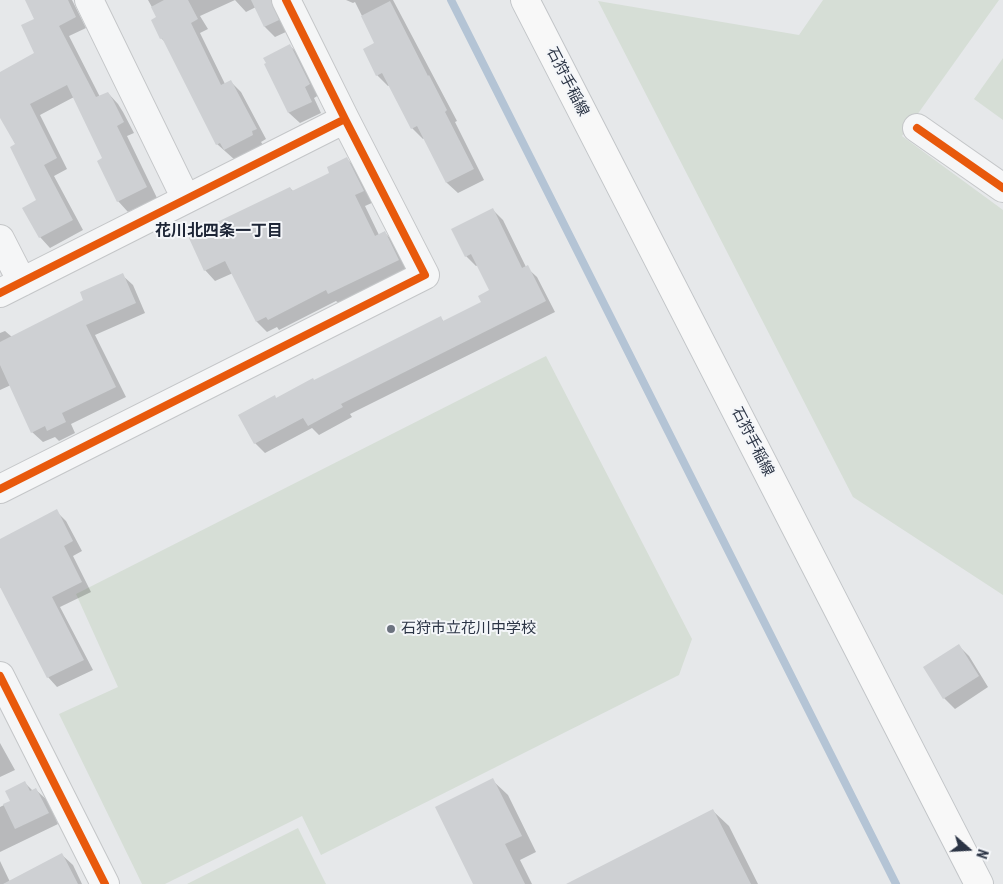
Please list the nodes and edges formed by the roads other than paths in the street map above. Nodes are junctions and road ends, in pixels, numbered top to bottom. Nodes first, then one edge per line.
1 (89, 0) edge
2 (286, 0) edge
3 (525, 0) edge
4 (345, 119) junction
5 (917, 128) dead end
6 (1003, 188) edge
7 (186, 199) junction
8 (0, 239) edge
9 (11, 287) edge
10 (0, 488) edge
11 (1, 678) edge
12 (105, 884) edge
13 (979, 884) edge

1 - 7 street
2 - 4 street
3 - 13 main road, 石狩手稲線
4 - 7 street
4 - 10 street
5 - 6 street
7 - 9 street
8 - 9 street
11 - 12 street

